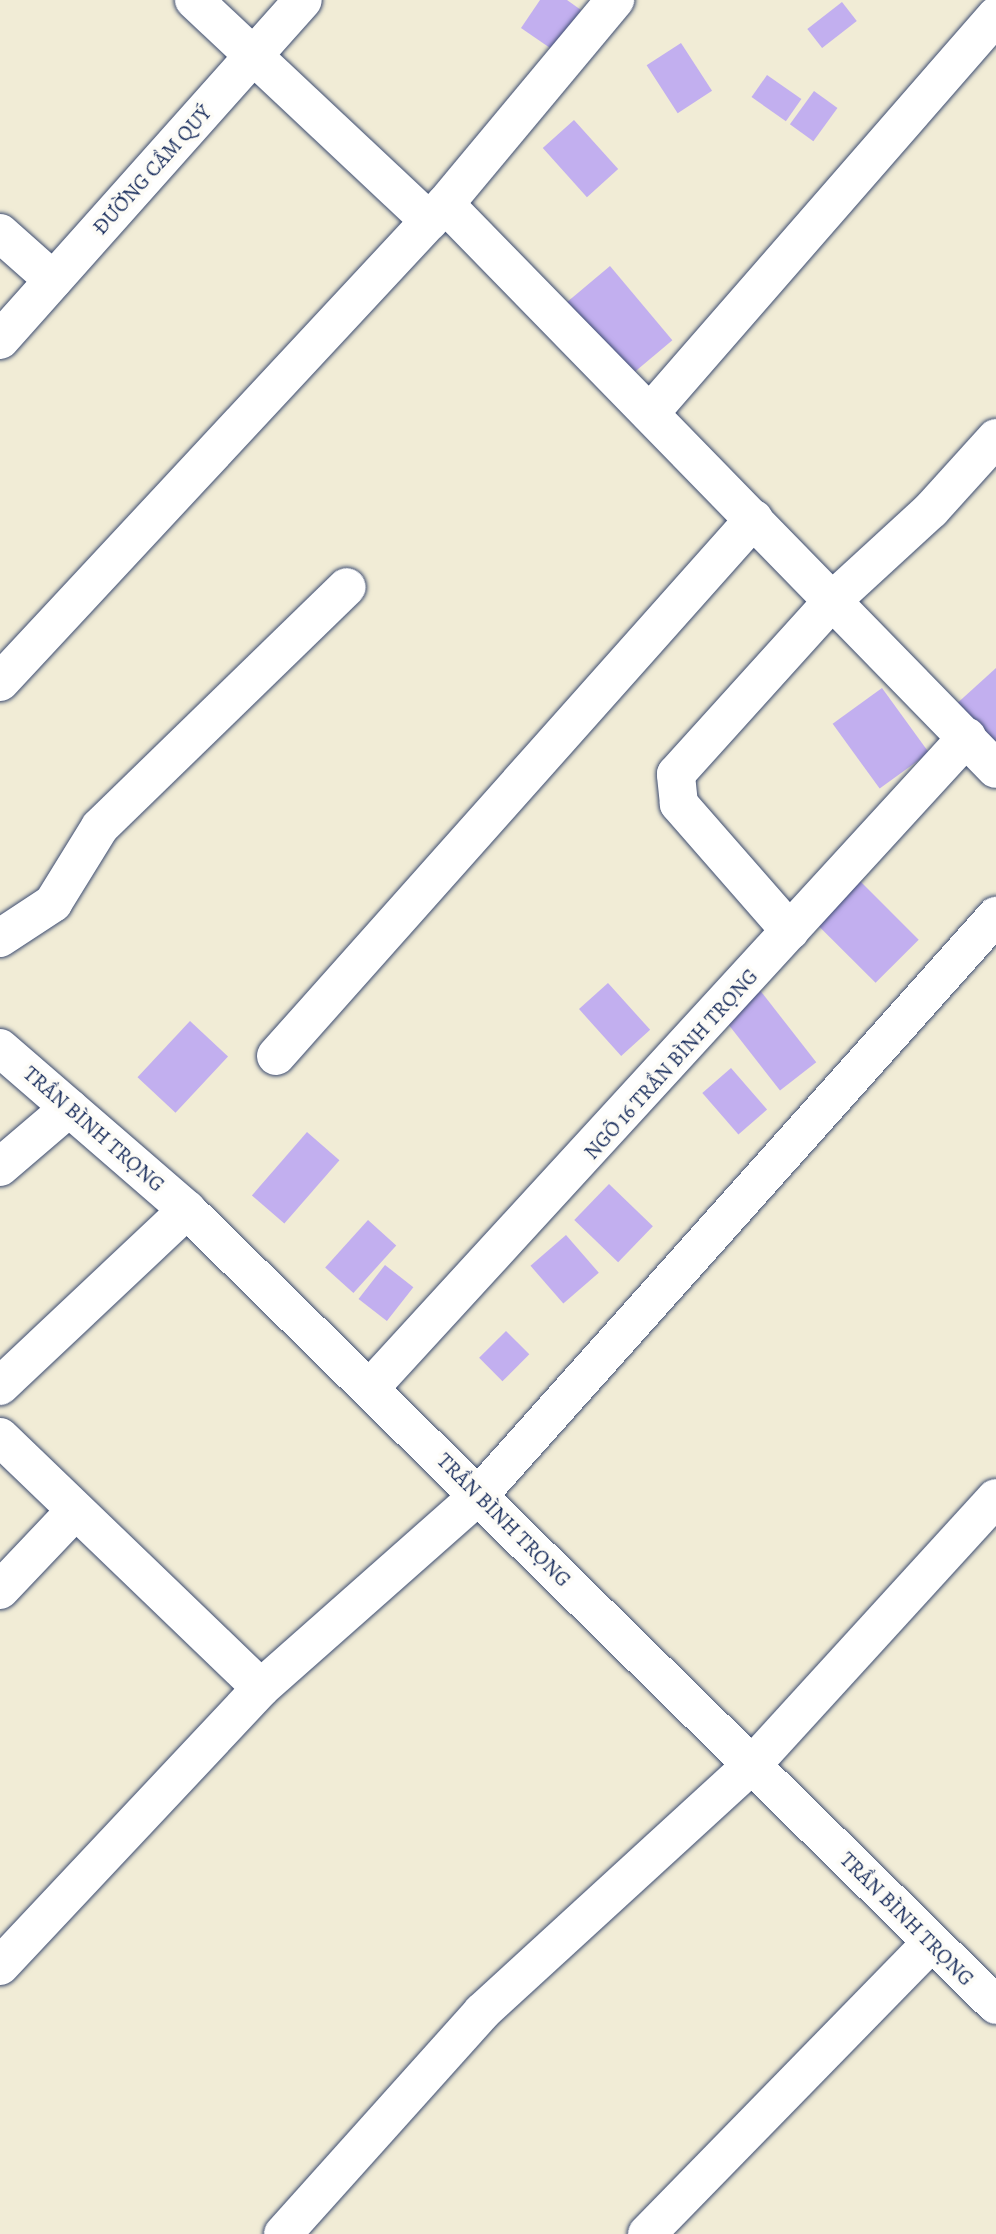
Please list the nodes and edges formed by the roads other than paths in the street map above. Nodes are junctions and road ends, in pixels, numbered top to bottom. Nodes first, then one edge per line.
1 (194, 0) edge
2 (303, 0) edge
3 (615, 0) edge
4 (996, 16) edge
5 (255, 54) junction
6 (437, 212) junction
7 (0, 233) edge
8 (53, 280) junction
9 (0, 340) edge
10 (650, 414) junction
11 (996, 438) edge
12 (754, 519) junction
13 (347, 587) dead end
14 (833, 600) junction
15 (0, 682) edge
16 (967, 737) junction
17 (996, 769) edge
18 (996, 916) edge
19 (790, 931) junction
20 (0, 938) edge
21 (0, 1048) edge
22 (276, 1056) dead end
23 (69, 1108) junction
24 (0, 1167) edge
25 (187, 1210) junction
26 (0, 1386) edge
27 (372, 1387) junction
28 (0, 1437) edge
29 (478, 1496) junction
30 (996, 1498) edge
31 (74, 1512) junction
32 (0, 1590) edge
33 (261, 1688) junction
34 (752, 1764) junction
35 (930, 1944) junction
36 (0, 1966) edge
37 (996, 2006) edge
38 (283, 2234) edge
39 (647, 2234) edge

1 - 5 street
2 - 5 street, ĐƯỜNG CẦM QUÝ
3 - 6 street
4 - 10 street
5 - 6 street
5 - 8 street, ĐƯỜNG CẦM QUÝ
6 - 10 street
6 - 15 street
7 - 8 street
8 - 9 street, ĐƯỜNG CẦM QUÝ
10 - 12 street
11 - 14 street
12 - 14 street
12 - 22 street
13 - 20 street
14 - 16 street
14 - 19 street
16 - 17 street
16 - 19 street, NGÕ 16 TRẦN BÌNH TRỌNG
18 - 29 street
19 - 27 street, NGÕ 16 TRẦN BÌNH TRỌNG
21 - 23 street, TRẦN BÌNH TRỌNG
23 - 24 street
23 - 25 street, TRẦN BÌNH TRỌNG
25 - 26 street
25 - 27 street, TRẦN BÌNH TRỌNG
27 - 29 street, TRẦN BÌNH TRỌNG
28 - 31 street
29 - 33 street
29 - 34 street, TRẦN BÌNH TRỌNG
30 - 34 street
31 - 32 street
31 - 33 street
33 - 36 street
34 - 35 street, TRẦN BÌNH TRỌNG
34 - 38 street
35 - 37 street, TRẦN BÌNH TRỌNG
35 - 39 street

